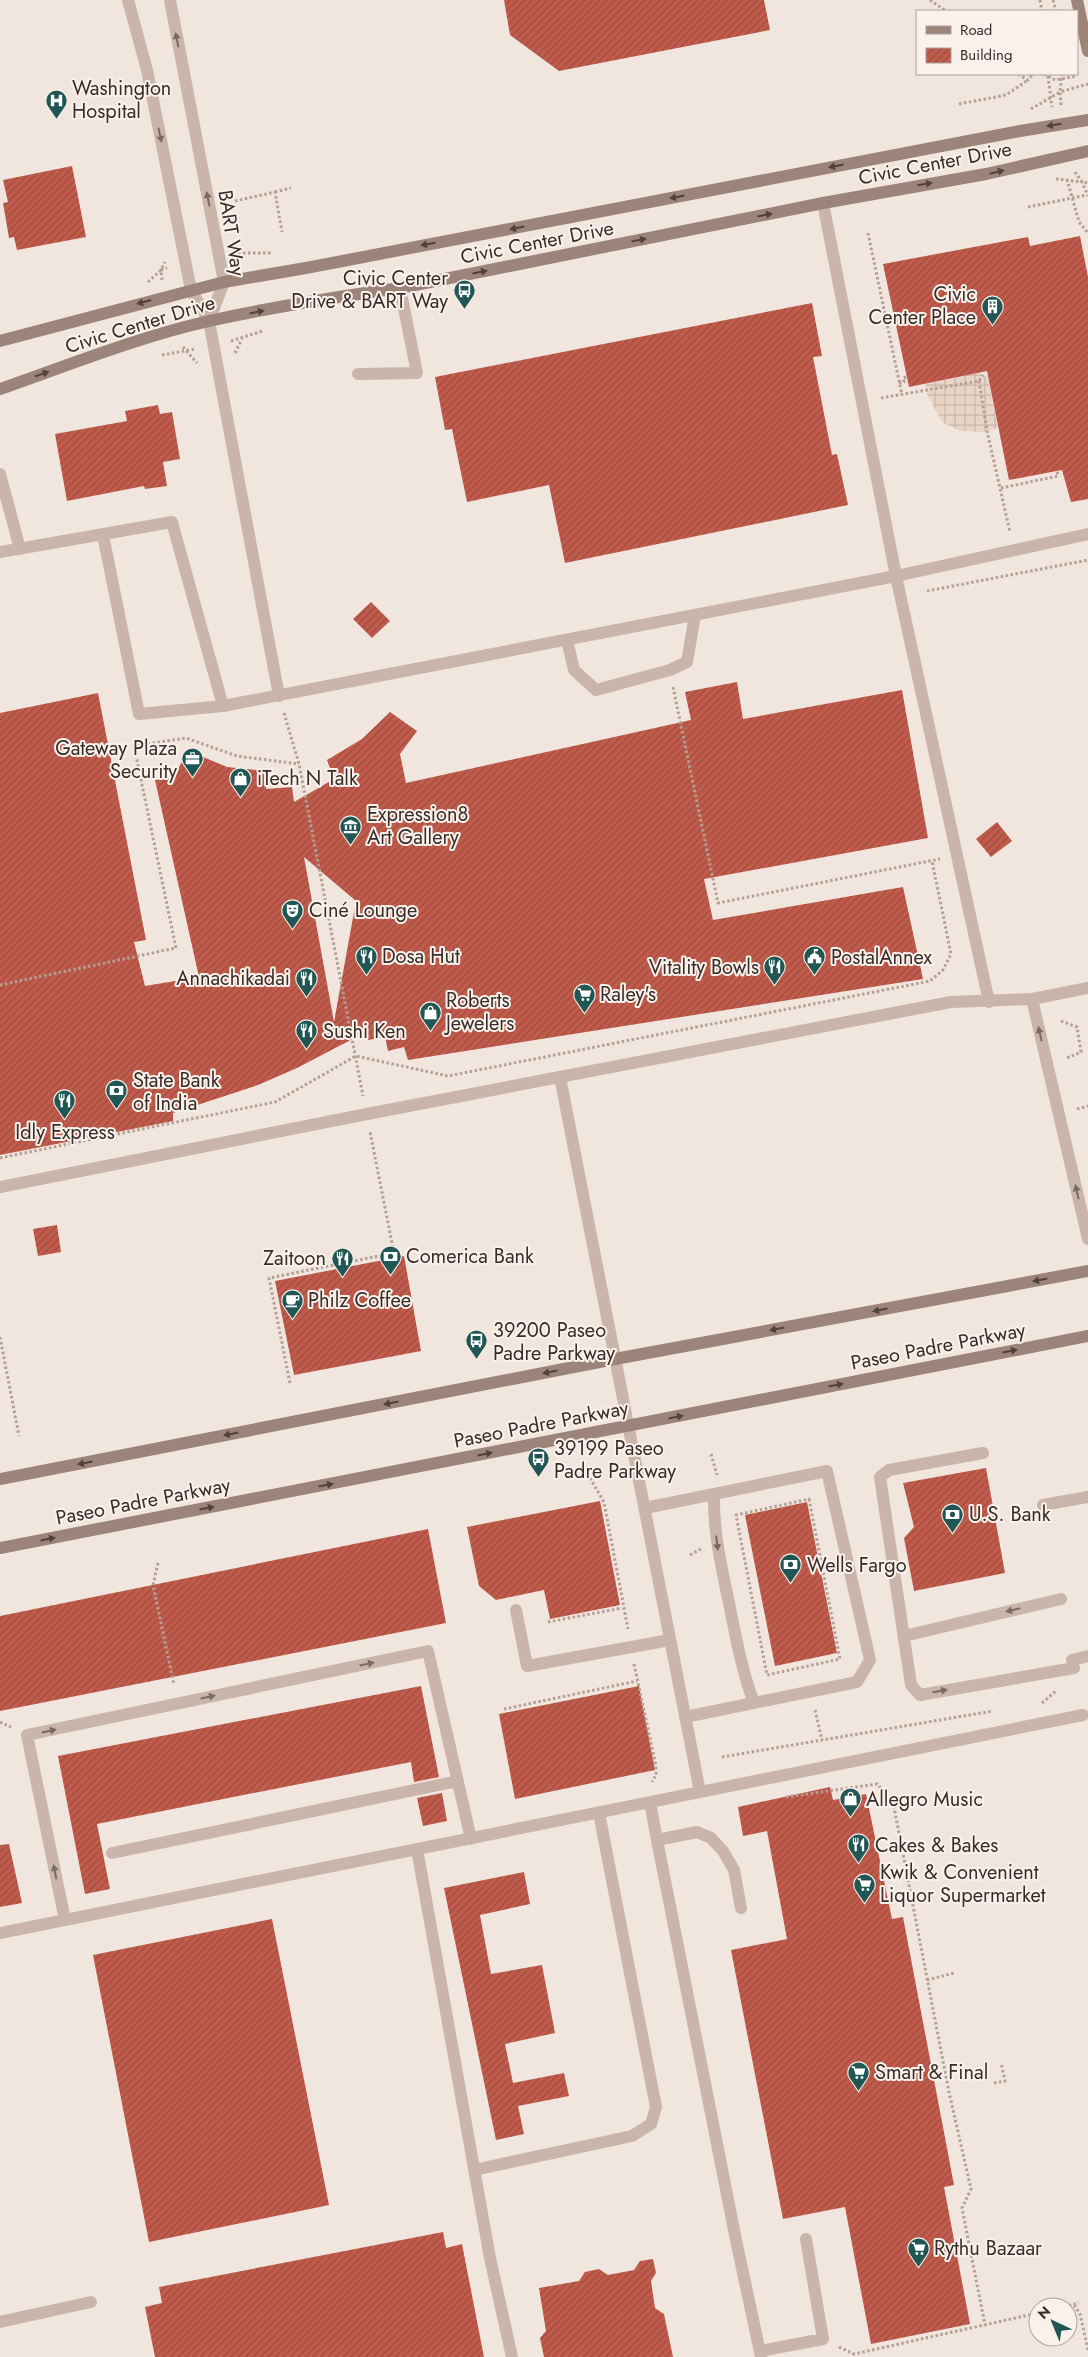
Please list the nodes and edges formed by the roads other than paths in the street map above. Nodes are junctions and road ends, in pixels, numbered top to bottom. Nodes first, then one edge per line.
1 (128, 0) edge
2 (170, 0) edge
3 (1077, 0) edge
4 (1088, 51) edge
5 (1088, 120) edge
6 (1088, 151) edge
7 (823, 203) junction
8 (224, 282) junction
9 (400, 288) junction
10 (191, 290) junction
11 (209, 321) junction
12 (0, 341) edge
13 (358, 374) dead end
14 (0, 389) edge
15 (0, 474) edge
16 (1088, 534) edge
17 (103, 535) junction
18 (20, 549) junction
19 (0, 552) edge
20 (896, 576) junction
21 (695, 615) junction
22 (567, 640) junction
23 (280, 696) junction
24 (223, 706) junction
25 (1088, 988) edge
26 (1032, 999) junction
27 (990, 1002) junction
28 (560, 1077) junction
29 (0, 1188) edge
30 (1088, 1239) edge
31 (1088, 1271) edge
32 (1088, 1336) edge
33 (615, 1359) junction
34 (628, 1426) junction
35 (983, 1452) dead end
36 (0, 1479) edge
37 (714, 1494) junction
38 (1088, 1497) edge
39 (1043, 1506) dead end
40 (645, 1508) junction
41 (0, 1548) edge
42 (1061, 1599) dead end
43 (516, 1610) dead end
44 (904, 1636) junction
45 (670, 1640) junction
46 (1088, 1656) edge
47 (754, 1703) junction
48 (1082, 1715) dead end
49 (685, 1717) junction
50 (458, 1781) junction
51 (700, 1792) junction
52 (650, 1802) junction
53 (599, 1813) junction
54 (471, 1839) junction
55 (657, 1840) junction
56 (417, 1849) junction
57 (112, 1853) dead end
58 (742, 1908) dead end
59 (65, 1920) junction
60 (0, 1933) edge
61 (474, 2170) junction
62 (806, 2240) dead end
63 (91, 2302) dead end
64 (0, 2322) edge
65 (760, 2354) edge
66 (512, 2357) edge

1 -> 10 street
8 -> 2 street, BART Way
3 - 4 main road
5 -> 8 main road, Civic Center Drive
7 -> 6 main road, Civic Center Drive
9 -> 7 main road, Civic Center Drive
7 - 20 street
8 - 10 main road, Civic Center Drive
8 - 11 street, BART Way
11 -> 9 main road, Civic Center Drive
9 - 13 street
10 - 11 street
10 -> 12 main road, Civic Center Drive
14 -> 11 main road, Civic Center Drive
11 - 23 street
15 - 18 street
16 - 20 street
17 - 18 street
17 - 24 street
17 - 24 street
18 - 19 street
20 - 21 street
20 - 27 street
21 - 22 street
21 - 22 street
22 - 23 street
23 - 24 street
25 - 26 street
26 - 27 street
30 -> 26 street
27 - 28 street
28 - 29 street
28 - 33 street
31 -> 33 main road
34 -> 32 main road, Paseo Padre Parkway
33 - 34 street
33 -> 36 main road
34 - 40 street
41 -> 34 main road, Paseo Padre Parkway
35 - 44 street
37 - 40 street
37 -> 47 street
37 - 47 street
38 - 39 street
40 - 45 street
42 -> 44 street
43 - 45 street
44 -> 46 street
45 - 49 street
47 - 49 street
48 - 51 street
49 - 51 street
50 - 54 street
50 - 57 street
59 -> 50 street
51 - 52 street
52 - 53 street
52 - 55 street
53 - 54 street
53 - 61 street
54 - 56 street
55 - 58 street
55 - 65 street
56 - 59 street
56 - 61 street
59 - 60 street
61 - 66 street
62 - 65 street
63 - 64 street

